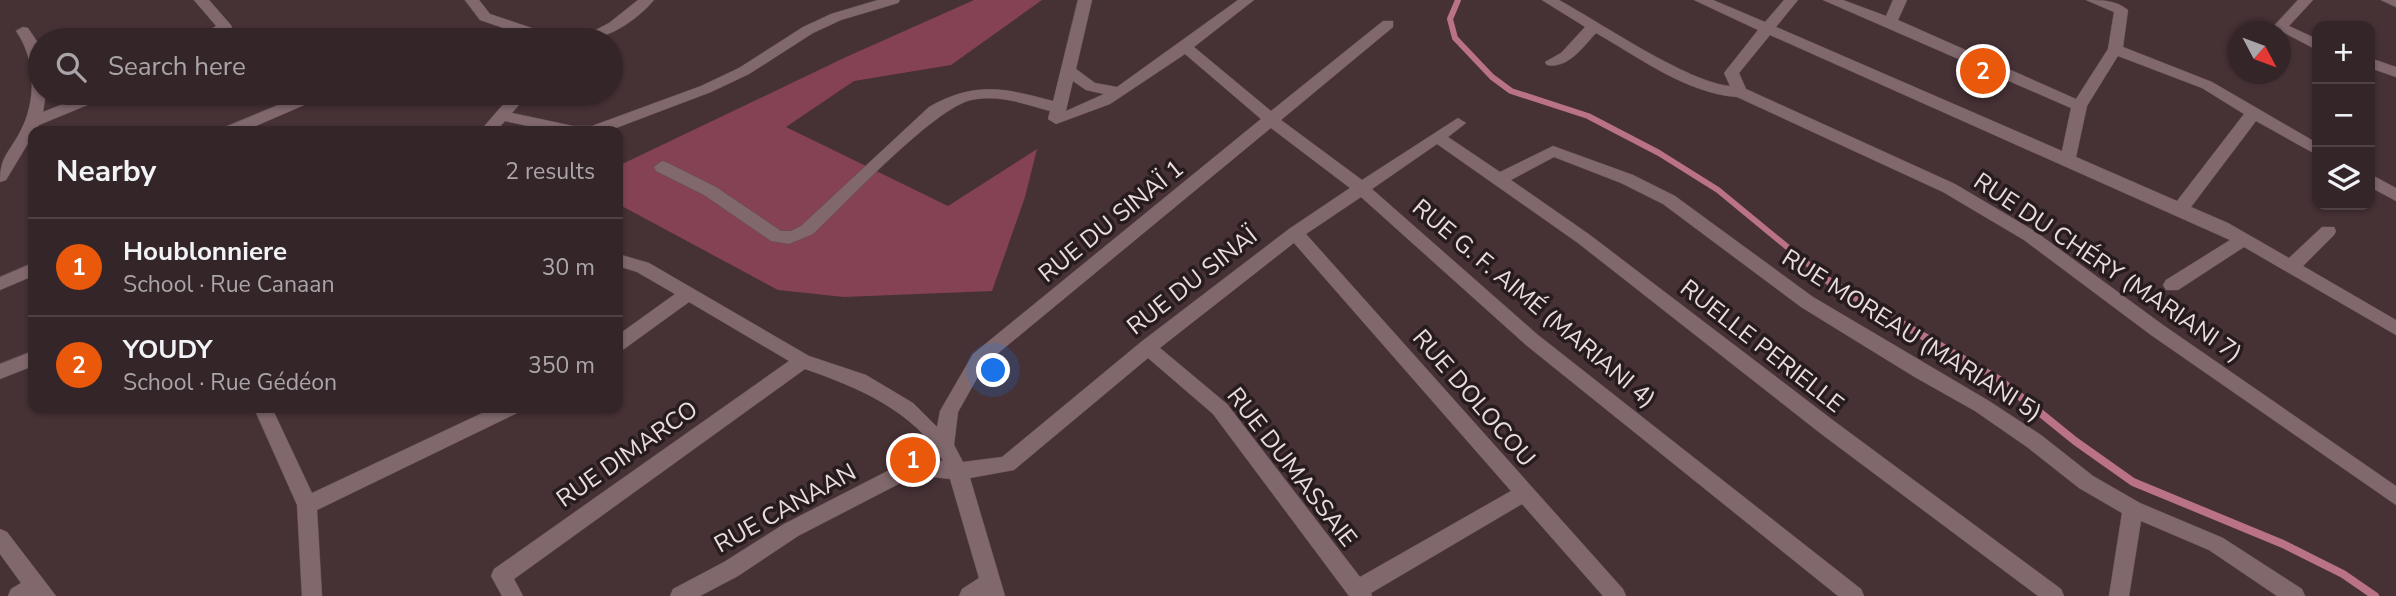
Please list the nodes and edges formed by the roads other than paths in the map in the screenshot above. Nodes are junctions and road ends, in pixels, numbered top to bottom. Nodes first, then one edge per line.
1 (201, 0) edge
2 (472, 0) edge
3 (647, 0) edge
4 (893, 0) edge
5 (1086, 0) edge
6 (1247, 0) edge
7 (1549, 0) edge
8 (1702, 0) edge
9 (1791, 0) edge
10 (1830, 0) edge
11 (1900, 0) edge
12 (2093, 0) edge
13 (2306, 0) edge
14 (2388, 0) edge
15 (2396, 2) edge
16 (2121, 5) edge
17 (1889, 22) junction
18 (1388, 24) dead end
19 (1592, 27) junction
20 (223, 28) edge
21 (518, 28) edge
22 (610, 28) edge
23 (1766, 29) junction
24 (23, 31) dead end
25 (28, 35) edge
26 (2312, 43) edge
27 (1184, 46) junction
28 (2115, 49) junction
29 (1552, 62) dead end
30 (2375, 65) edge
31 (1069, 71) junction
32 (2396, 72) edge
33 (1119, 92) junction
34 (1741, 92) junction
35 (36, 105) edge
36 (75, 105) edge
37 (292, 105) edge
38 (510, 105) edge
39 (2079, 106) junction
40 (2254, 113) junction
41 (1057, 114) junction
42 (500, 115) junction
43 (1273, 121) junction
44 (33, 122) junction
45 (1458, 123) dead end
46 (31, 126) edge
47 (242, 126) edge
48 (492, 126) edge
49 (550, 126) edge
50 (606, 126) edge
51 (28, 130) edge
52 (1439, 138) junction
53 (2312, 147) edge
54 (2068, 159) junction
55 (662, 167) dead end
56 (0, 176) edge
57 (1498, 180) junction
58 (2375, 183) edge
59 (1360, 187) junction
60 (2396, 195) edge
61 (2180, 209) junction
62 (2328, 232) dead end
63 (1295, 233) junction
64 (2244, 239) junction
65 (623, 261) edge
66 (2292, 266) junction
67 (28, 271) edge
68 (0, 284) edge
69 (2172, 285) dead end
70 (687, 294) junction
71 (2396, 328) edge
72 (623, 340) edge
73 (1147, 347) junction
74 (28, 360) edge
75 (803, 361) junction
76 (0, 372) edge
77 (265, 413) edge
78 (500, 413) edge
79 (944, 446) junction
80 (958, 471) junction
81 (1524, 493) junction
82 (2396, 497) edge
83 (307, 505) junction
84 (2133, 509) junction
85 (0, 538) edge
86 (993, 589) edge
87 (33, 593) edge
88 (1359, 593) edge
89 (312, 596) edge
90 (513, 596) edge
91 (680, 596) edge
92 (969, 596) edge
93 (1616, 596) edge
94 (1854, 596) edge
95 (2054, 596) edge
96 (2119, 596) edge
97 (2295, 596) edge

1 - 20 street
2 - 21 street
3 - 22 street
4 - 50 street
5 - 31 street
6 - 27 street
7 - 19 street, RUE DU CHÉRY (MARIANI 7)
8 - 23 street
9 - 23 street
10 - 17 street
11 - 17 street
12 - 16 street
13 - 26 street
14 - 15 street
16 - 28 street
17 - 39 street
18 - 43 street, RUE DU SINAÏ 1
19 - 29 street
19 - 34 street, RUE DU CHÉRY (MARIANI 7)
23 - 34 street
23 - 54 street
24 - 25 street
27 - 33 street
27 - 43 street, RUE G. F. AIMÉ (MARIANI 4)
28 - 39 street
28 - 40 street
30 - 32 street
31 - 33 street
31 - 41 street
33 - 41 street
34 - 82 street, RUE DU CHÉRY (MARIANI 7)
35 - 44 street
36 - 44 street
37 - 47 street
38 - 42 street
39 - 54 street
40 - 53 street
40 - 61 street
41 - 55 street
42 - 48 street
42 - 49 street
43 - 59 street, RUE G. F. AIMÉ (MARIANI 4)
43 - 79 street, RUE DU SINAÏ 1
44 - 46 street
45 - 52 street, RUE DU SINAÏ
51 - 56 street
52 - 57 street, RUELLE PERIELLE
52 - 59 street, RUE DU SINAÏ
54 - 61 street
57 - 84 street, RUE MOREAU (MARIANI 5)
57 - 95 street, RUELLE PERIELLE
58 - 60 street
59 - 63 street, RUE DU SINAÏ
59 - 94 street, RUE G. F. AIMÉ (MARIANI 4)
61 - 64 street
62 - 66 street
63 - 73 street, RUE DU SINAÏ
63 - 81 street, RUE DOLOCOU
64 - 66 street
64 - 69 street
65 - 70 street
66 - 71 street
67 - 68 street
70 - 72 street
70 - 75 street
73 - 80 street, RUE DU SINAÏ
73 - 88 street, RUE DUMASSAIE
74 - 76 street
75 - 79 street
75 - 90 street, RUE DIMARCO
77 - 83 street
78 - 83 street
79 - 80 street
80 - 86 street
80 - 91 street, RUE CANAAN
81 - 88 street
81 - 93 street, RUE DOLOCOU
83 - 89 street
84 - 96 street
84 - 97 street, RUE MOREAU (MARIANI 5)
85 - 87 street
86 - 92 street

